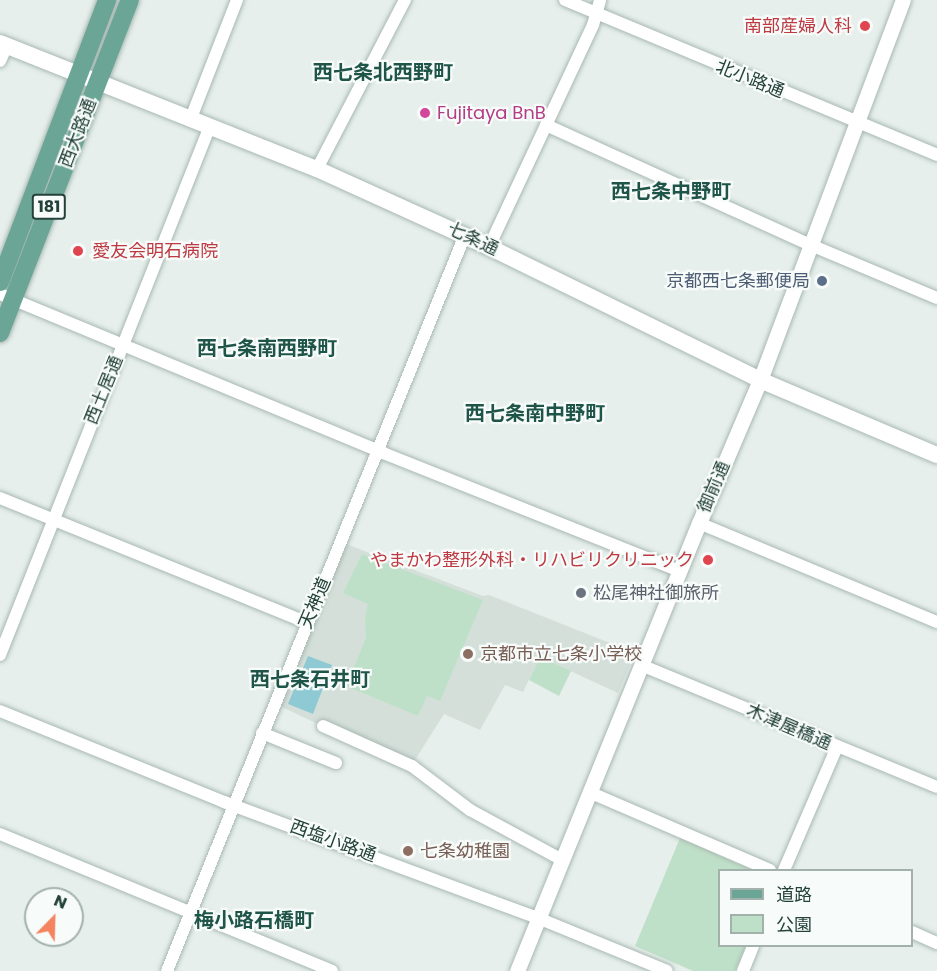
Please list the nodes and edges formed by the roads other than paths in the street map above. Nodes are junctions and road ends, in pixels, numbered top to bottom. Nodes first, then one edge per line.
1 (107, 0) edge
2 (130, 0) edge
3 (237, 0) edge
4 (405, 0) edge
5 (565, 0) edge
6 (600, 0) edge
7 (903, 0) edge
8 (596, 13) junction
9 (2, 50) edge
10 (77, 73) junction
11 (98, 81) junction
12 (191, 118) junction
13 (857, 123) junction
14 (546, 125) junction
15 (210, 126) junction
16 (937, 155) edge
17 (317, 169) junction
18 (465, 235) junction
19 (811, 245) junction
20 (489, 246) junction
21 (0, 282) edge
22 (7, 297) edge
23 (937, 298) edge
24 (0, 333) edge
25 (122, 345) junction
26 (760, 380) junction
27 (379, 451) junction
28 (937, 455) edge
29 (0, 498) edge
30 (52, 519) junction
31 (699, 524) junction
32 (680, 571) junction
33 (306, 622) junction
34 (937, 622) edge
35 (0, 655) edge
36 (641, 665) junction
37 (0, 711) edge
38 (323, 726) dead end
39 (262, 733) junction
40 (837, 747) junction
41 (336, 763) dead end
42 (937, 787) edge
43 (589, 792) junction
44 (234, 806) junction
45 (0, 834) edge
46 (562, 860) junction
47 (768, 869) edge
48 (784, 869) edge
49 (190, 911) junction
50 (538, 918) junction
51 (913, 932) edge
52 (937, 943) edge
53 (752, 947) edge
54 (308, 966) edge
55 (166, 971) edge
56 (332, 971) edge
57 (517, 971) edge
58 (666, 971) edge
59 (743, 971) edge

1 - 10 main road, 西大路通 / 181
2 - 11 main road, 西大路通 / 181
3 - 12 street
4 - 17 street
5 - 8 street, 北小路通
6 - 8 street
7 - 13 street, 御前通
8 - 13 street, 北小路通
8 - 14 street
9 - 10 main road, 七条通
10 - 11 main road, 七条通
10 - 21 main road, 西大路通 / 181
11 - 12 main road, 七条通
11 - 22 main road, 西大路通 / 181
12 - 15 main road, 七条通
13 - 16 street, 北小路通
13 - 19 street, 御前通
14 - 19 street
14 - 20 street
15 - 17 main road, 七条通
15 - 25 street, 西土居通
17 - 18 main road, 七条通
18 - 20 main road, 七条通
18 - 27 street, 天神道
19 - 23 street
19 - 26 street, 御前通
20 - 26 main road, 七条通
22 - 24 main road, 西大路通 / 181
22 - 25 street
25 - 27 street
25 - 30 street, 西土居通
26 - 28 main road, 七条通
26 - 31 street, 御前通
27 - 32 street
27 - 33 street, 天神道
29 - 30 street
30 - 33 street
30 - 35 street, 西土居通
31 - 32 street, 御前通
31 - 34 street
32 - 36 street, 御前通
33 - 39 street, 天神道
36 - 40 street, 木津屋橋通
36 - 43 street, 御前通
37 - 44 street, 西塩小路通
38 - 46 street
39 - 41 street
39 - 44 street, 天神道
40 - 42 street, 木津屋橋通
40 - 48 street
43 - 46 street, 御前通
43 - 47 street
44 - 49 street, 天神道
44 - 50 street, 西塩小路通
45 - 49 street
46 - 50 street, 御前通
49 - 54 street
49 - 55 street, 天神道
50 - 57 street, 御前通
50 - 58 street, 西塩小路通
51 - 52 street
53 - 59 street
54 - 56 street

